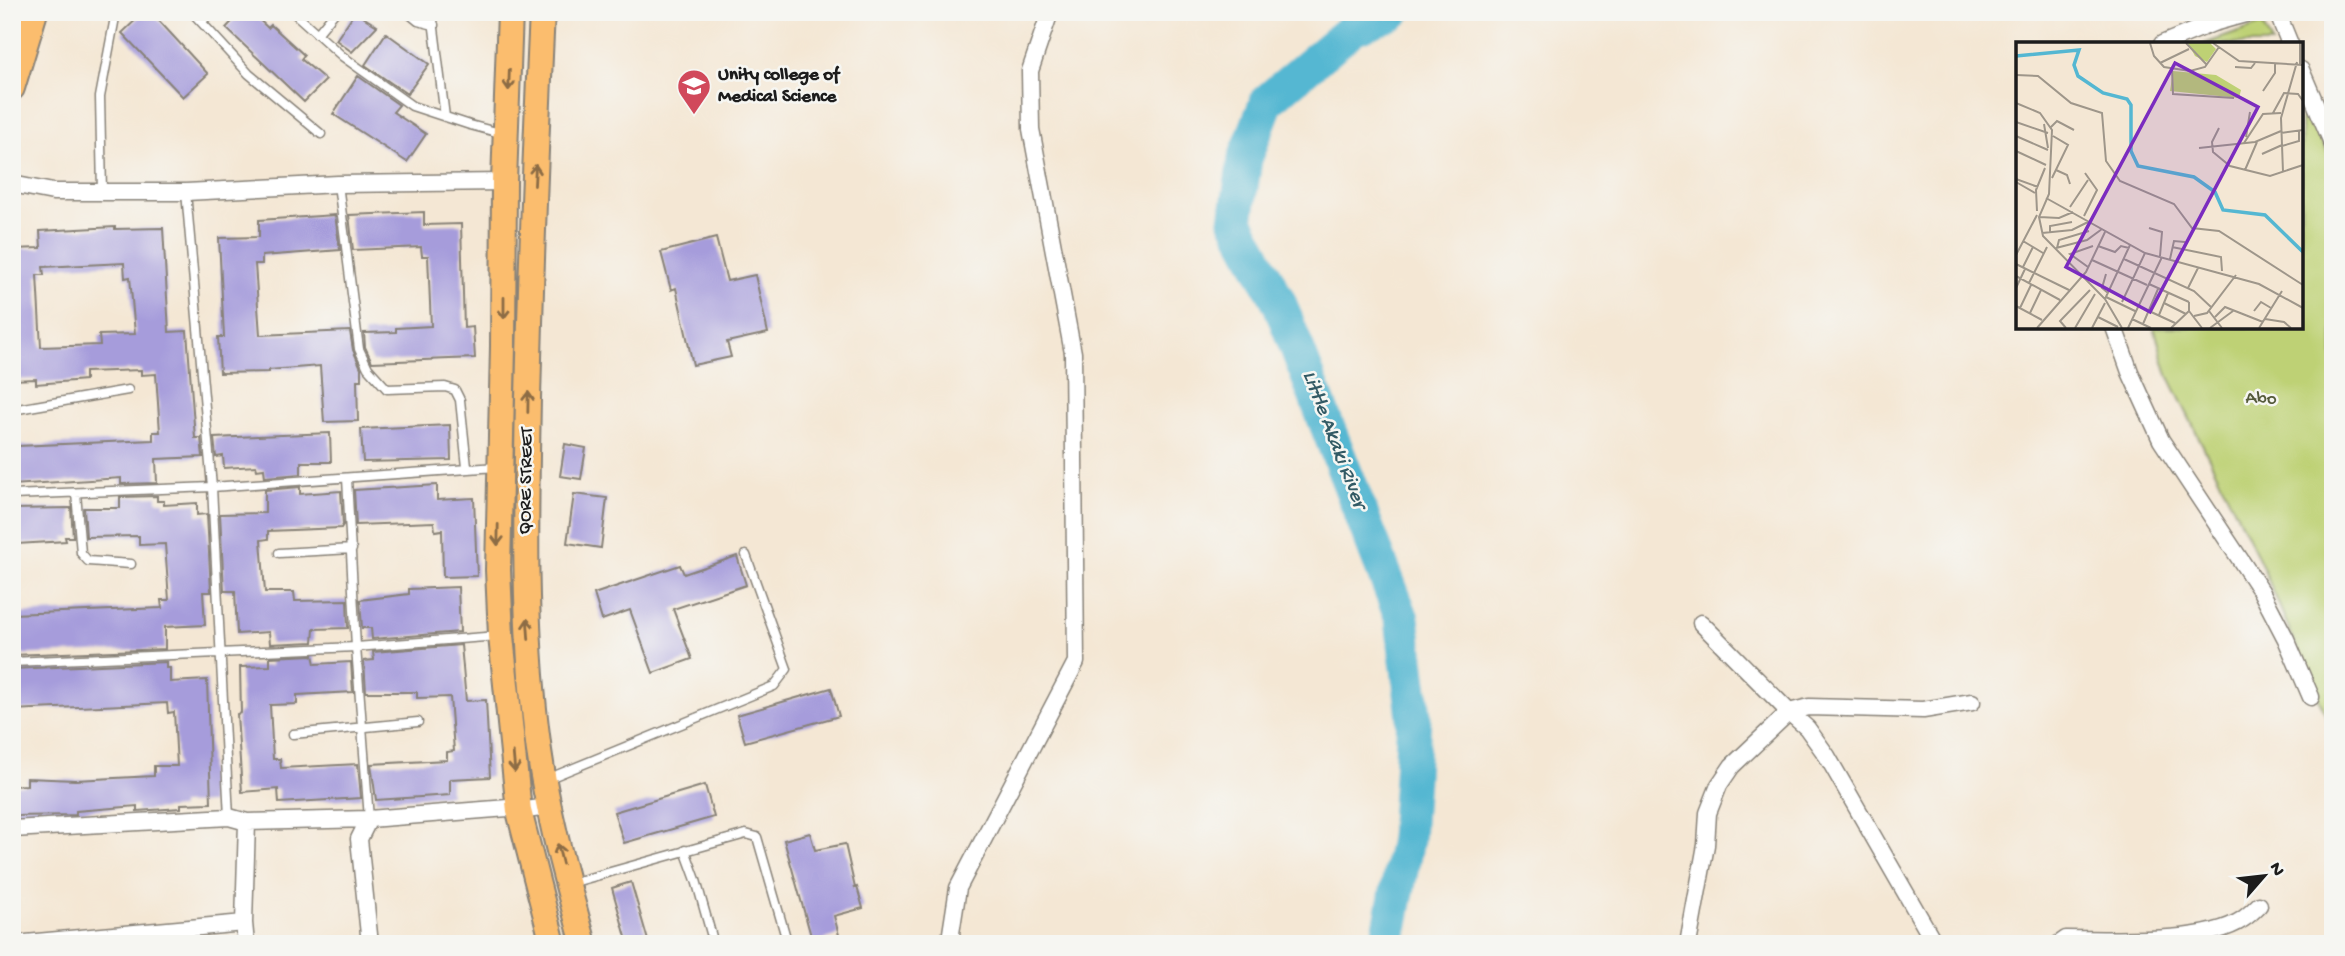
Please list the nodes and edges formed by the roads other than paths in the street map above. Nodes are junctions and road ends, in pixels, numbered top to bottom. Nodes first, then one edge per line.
1 (35, 12) edge
2 (116, 12) edge
3 (192, 12) edge
4 (212, 12) edge
5 (293, 12) edge
6 (335, 12) edge
7 (407, 12) edge
8 (432, 12) edge
9 (510, 12) edge
10 (542, 12) edge
11 (1050, 12) edge
12 (2252, 12) edge
13 (2277, 12) edge
14 (202, 21) junction
15 (434, 25) junction
16 (317, 34) junction
17 (2167, 42) edge
18 (2289, 42) edge
19 (2303, 75) edge
20 (12, 88) edge
21 (445, 117) junction
22 (321, 134) dead end
23 (507, 134) junction
24 (2333, 145) edge
25 (504, 182) junction
26 (12, 184) edge
27 (338, 184) junction
28 (102, 192) junction
29 (186, 192) junction
30 (2115, 329) edge
31 (128, 390) dead end
32 (12, 410) edge
33 (467, 467) junction
34 (500, 467) junction
35 (347, 478) junction
36 (212, 487) junction
37 (76, 493) junction
38 (12, 495) edge
39 (352, 549) junction
40 (279, 553) dead end
41 (746, 555) dead end
42 (131, 564) dead end
43 (1700, 623) dead end
44 (501, 636) junction
45 (356, 647) junction
46 (222, 652) junction
47 (12, 662) edge
48 (2311, 698) dead end
49 (1972, 702) dead end
50 (1789, 712) junction
51 (418, 722) dead end
52 (362, 727) junction
53 (293, 734) dead end
54 (544, 780) junction
55 (548, 807) junction
56 (519, 811) junction
57 (229, 817) junction
58 (369, 819) junction
59 (247, 822) junction
60 (12, 829) edge
61 (685, 850) junction
62 (568, 884) junction
63 (2259, 905) dead end
64 (244, 923) junction
65 (788, 942) dead end
66 (1929, 942) edge
67 (15, 944) edge
68 (246, 944) edge
69 (370, 944) edge
70 (553, 944) edge
71 (584, 944) edge
72 (714, 944) edge
73 (953, 944) edge
74 (1688, 944) edge
75 (2059, 944) edge

1 - 20 main road
2 - 28 lane
3 - 14 lane
4 - 14 lane
5 - 16 lane
6 - 16 lane
7 - 15 lane
8 - 15 lane
9 -> 23 main road, QORE STREET
54 -> 10 main road, QORE STREET
11 - 73 street
12 - 17 street
13 - 18 street
14 - 22 lane
15 - 21 lane
16 - 21 lane
19 - 24 street
21 - 23 lane
23 - 25 main road, QORE STREET
25 - 27 street
25 -> 34 main road, QORE STREET
26 - 28 street
27 - 29 street
27 - 33 lane
28 - 29 street
29 - 36 lane
30 - 48 street
31 - 32 lane
33 - 34 lane
33 - 35 lane
34 -> 44 main road, QORE STREET
35 - 36 lane
35 - 39 lane
36 - 37 lane
36 - 46 lane
37 - 38 lane
37 - 42 lane
39 - 40 lane
39 - 45 lane
41 - 54 lane
43 - 50 street
44 - 45 lane
44 -> 56 main road, QORE STREET
45 - 46 lane
45 - 52 lane
46 - 47 lane
46 - 57 lane
49 - 50 street
50 - 66 street
50 - 74 street
51 - 52 lane
52 - 53 lane
52 - 58 lane
54 - 55 main road, QORE STREET
55 - 56 street
62 -> 55 main road, QORE STREET
56 - 58 street
56 - 70 main road, QORE STREET
57 - 59 street
57 - 60 street
58 - 59 street
58 - 69 street
59 - 64 street
61 - 62 lane
61 - 65 lane
61 - 72 lane
62 - 71 main road, QORE STREET
63 - 75 street
64 - 67 street
64 - 68 street

